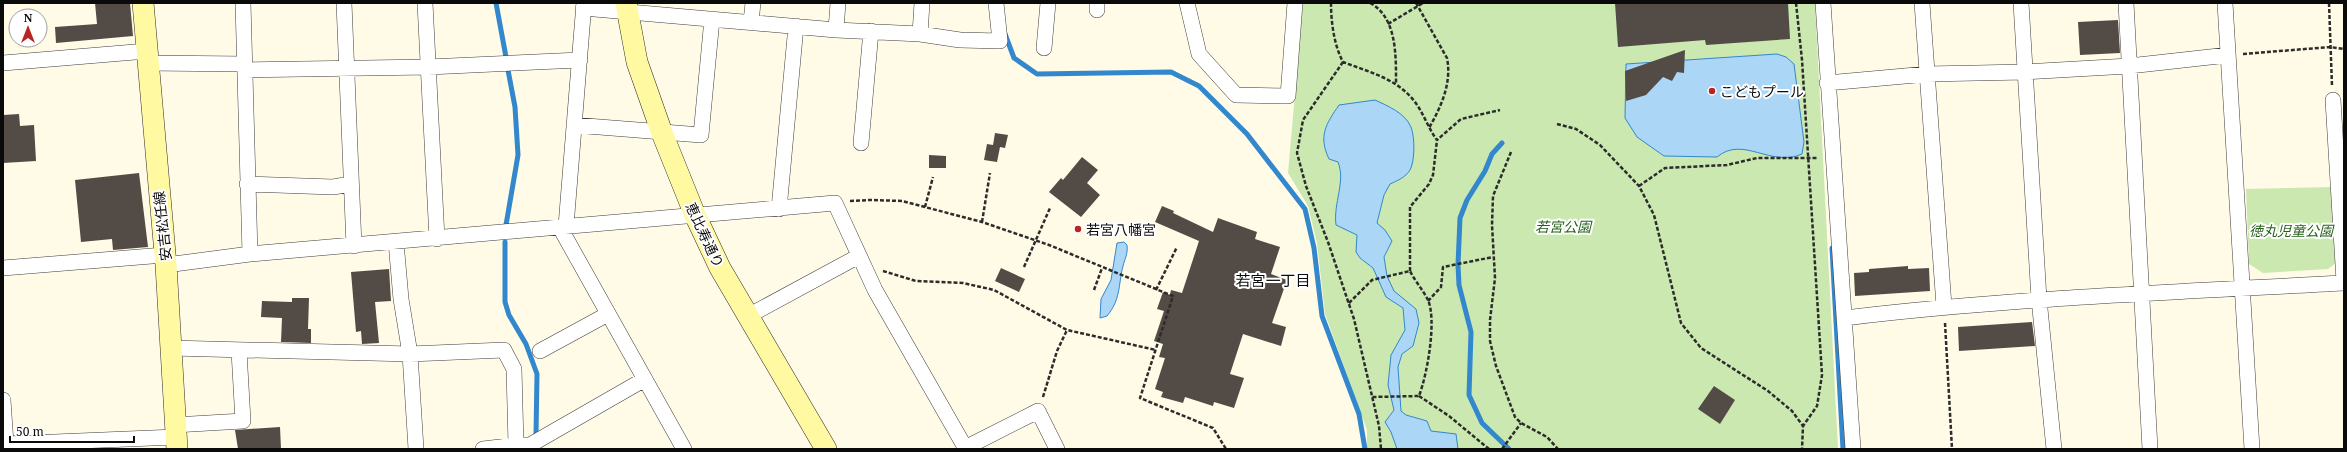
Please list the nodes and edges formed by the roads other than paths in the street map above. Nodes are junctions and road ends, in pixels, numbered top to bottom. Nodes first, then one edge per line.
1 (143, 3) edge
2 (243, 3) edge
3 (344, 3) edge
4 (425, 3) edge
5 (753, 3) edge
6 (838, 3) edge
7 (922, 3) edge
8 (996, 3) edge
9 (1048, 3) edge
10 (1187, 3) edge
11 (1295, 3) edge
12 (1823, 3) edge
13 (1922, 3) edge
14 (2021, 3) edge
15 (2126, 3) edge
16 (2225, 3) edge
17 (583, 6) edge
18 (627, 8) edge
19 (712, 19) junction
20 (751, 22) junction
21 (796, 26) junction
22 (836, 30) junction
23 (871, 31) junction
24 (920, 34) junction
25 (1044, 48) dead end
26 (2228, 55) junction
27 (147, 57) junction
28 (580, 60) junction
29 (3, 63) edge
30 (2129, 66) junction
31 (245, 67) junction
32 (428, 67) junction
33 (346, 69) junction
34 (2025, 72) junction
35 (1927, 74) junction
36 (1827, 83) junction
37 (2333, 100) road end
38 (574, 125) junction
39 (662, 133) junction
40 (861, 143) dead end
41 (247, 184) junction
42 (351, 184) junction
43 (779, 209) junction
44 (695, 216) junction
45 (566, 226) junction
46 (437, 238) junction
47 (396, 242) junction
48 (354, 246) junction
49 (250, 254) junction
50 (859, 256) junction
51 (165, 260) junction
52 (3, 268) edge
53 (2344, 282) edge
54 (2241, 288) junction
55 (2140, 294) junction
56 (2039, 299) junction
57 (1944, 306) junction
58 (608, 314) junction
59 (748, 316) junction
60 (1845, 318) junction
61 (170, 348) junction
62 (239, 350) junction
63 (540, 351) dead end
64 (410, 354) junction
65 (645, 379) junction
66 (3, 400) edge
67 (4, 433) edge
68 (176, 437) edge
69 (516, 446) junction
70 (965, 448) edge
71 (416, 449) edge
72 (482, 449) edge
73 (684, 449) edge
74 (826, 449) edge
75 (1058, 449) edge
76 (1853, 449) edge
77 (2054, 449) edge
78 (2150, 449) edge
79 (2252, 449) edge

1 - 27 street, 安吉松任線
2 - 31 street
3 - 33 street
4 - 32 street
5 - 20 street
6 - 22 street
7 - 24 street
8 - 24 street
9 - 25 street
10 - 11 street
12 - 36 street
13 - 35 street
14 - 34 street
15 - 30 street
16 - 26 street
17 - 18 street
17 - 28 street
18 - 19 street
18 - 39 street, 恵比寿通り
19 - 20 street
19 - 39 street
20 - 21 street
21 - 22 street
21 - 43 street
22 - 23 street
23 - 24 street
23 - 40 street
26 - 30 street
26 - 54 street
27 - 29 street
27 - 31 street
27 - 51 street, 安吉松任線
28 - 32 street
28 - 38 street
30 - 34 street
30 - 55 street
31 - 33 street
31 - 41 street
32 - 33 street
32 - 46 street
33 - 42 street
34 - 35 street
34 - 56 street
35 - 36 street
35 - 57 street
36 - 60 street
37 - 53 street
38 - 39 street
38 - 45 street
39 - 44 street, 恵比寿通り
41 - 42 street
41 - 49 street
42 - 48 street
43 - 44 street
43 - 50 street
44 - 45 street
44 - 59 street, 恵比寿通り
45 - 46 street
45 - 58 street
46 - 47 street
47 - 48 street
47 - 64 street
48 - 49 street
49 - 51 street
50 - 59 street
50 - 70 street
51 - 52 street
51 - 61 street, 安吉松任線
53 - 54 street
54 - 55 street
54 - 79 street
55 - 56 street
55 - 78 street
56 - 57 street
56 - 77 street
57 - 60 street
58 - 63 street
58 - 65 street
59 - 74 street, 恵比寿通り
60 - 76 street
61 - 62 street
61 - 68 street, 安吉松任線
62 - 64 street
62 - 68 street
64 - 69 street
64 - 71 street
65 - 69 street
65 - 73 street
66 - 67 street
67 - 68 street
69 - 72 street
70 - 75 street

